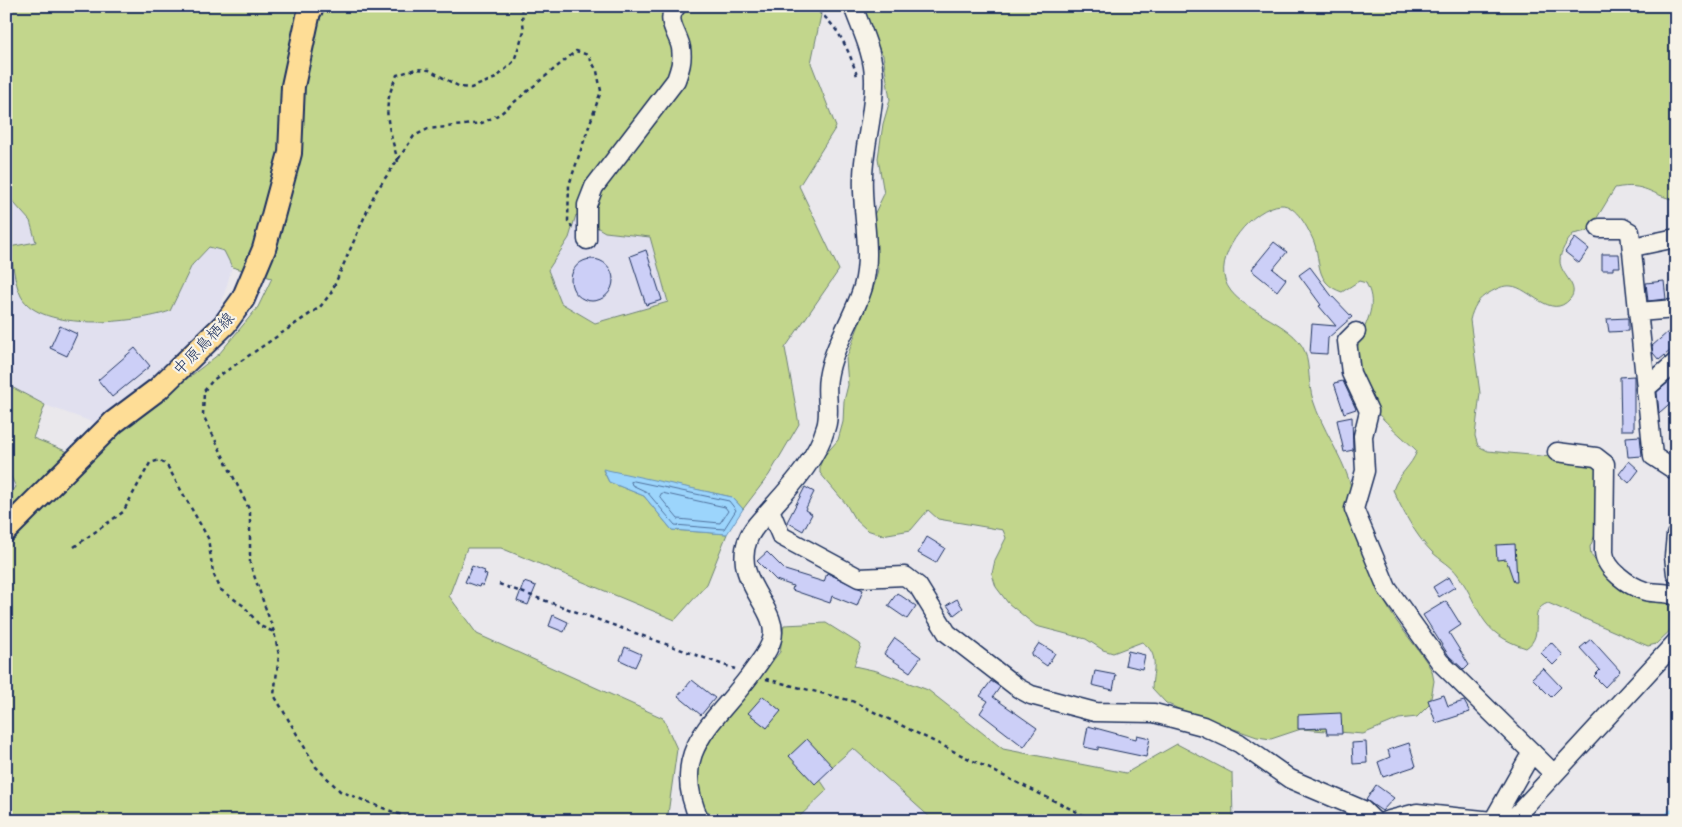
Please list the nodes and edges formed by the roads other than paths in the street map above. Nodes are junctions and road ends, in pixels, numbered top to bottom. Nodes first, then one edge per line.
1 (313, 6) edge
2 (677, 6) edge
3 (853, 6) edge
4 (1599, 228) dead end
5 (1676, 238) edge
6 (587, 240) road end
7 (1633, 247) junction
8 (1676, 308) edge
9 (1638, 312) junction
10 (1356, 332) dead end
11 (1676, 362) edge
12 (1645, 389) junction
13 (1557, 452) dead end
14 (1673, 463) edge
15 (770, 510) junction
16 (6, 530) edge
17 (1676, 535) edge
18 (1676, 574) edge
19 (1676, 596) edge
20 (1676, 642) edge
21 (1532, 752) junction
22 (1554, 774) junction
23 (700, 821) edge
24 (1374, 821) edge
25 (1386, 821) edge
26 (1493, 821) edge
27 (1511, 821) edge

1 - 16 main road, 中原鳥栖線
2 - 6 street
3 - 15 street
4 - 7 street
5 - 7 street
7 - 9 street
8 - 9 street
9 - 12 street
10 - 21 street
11 - 12 street
12 - 14 street
13 - 19 street
15 - 23 street
15 - 24 street
17 - 18 street
20 - 22 street
21 - 22 street
21 - 26 street
22 - 27 street
25 - 26 street

